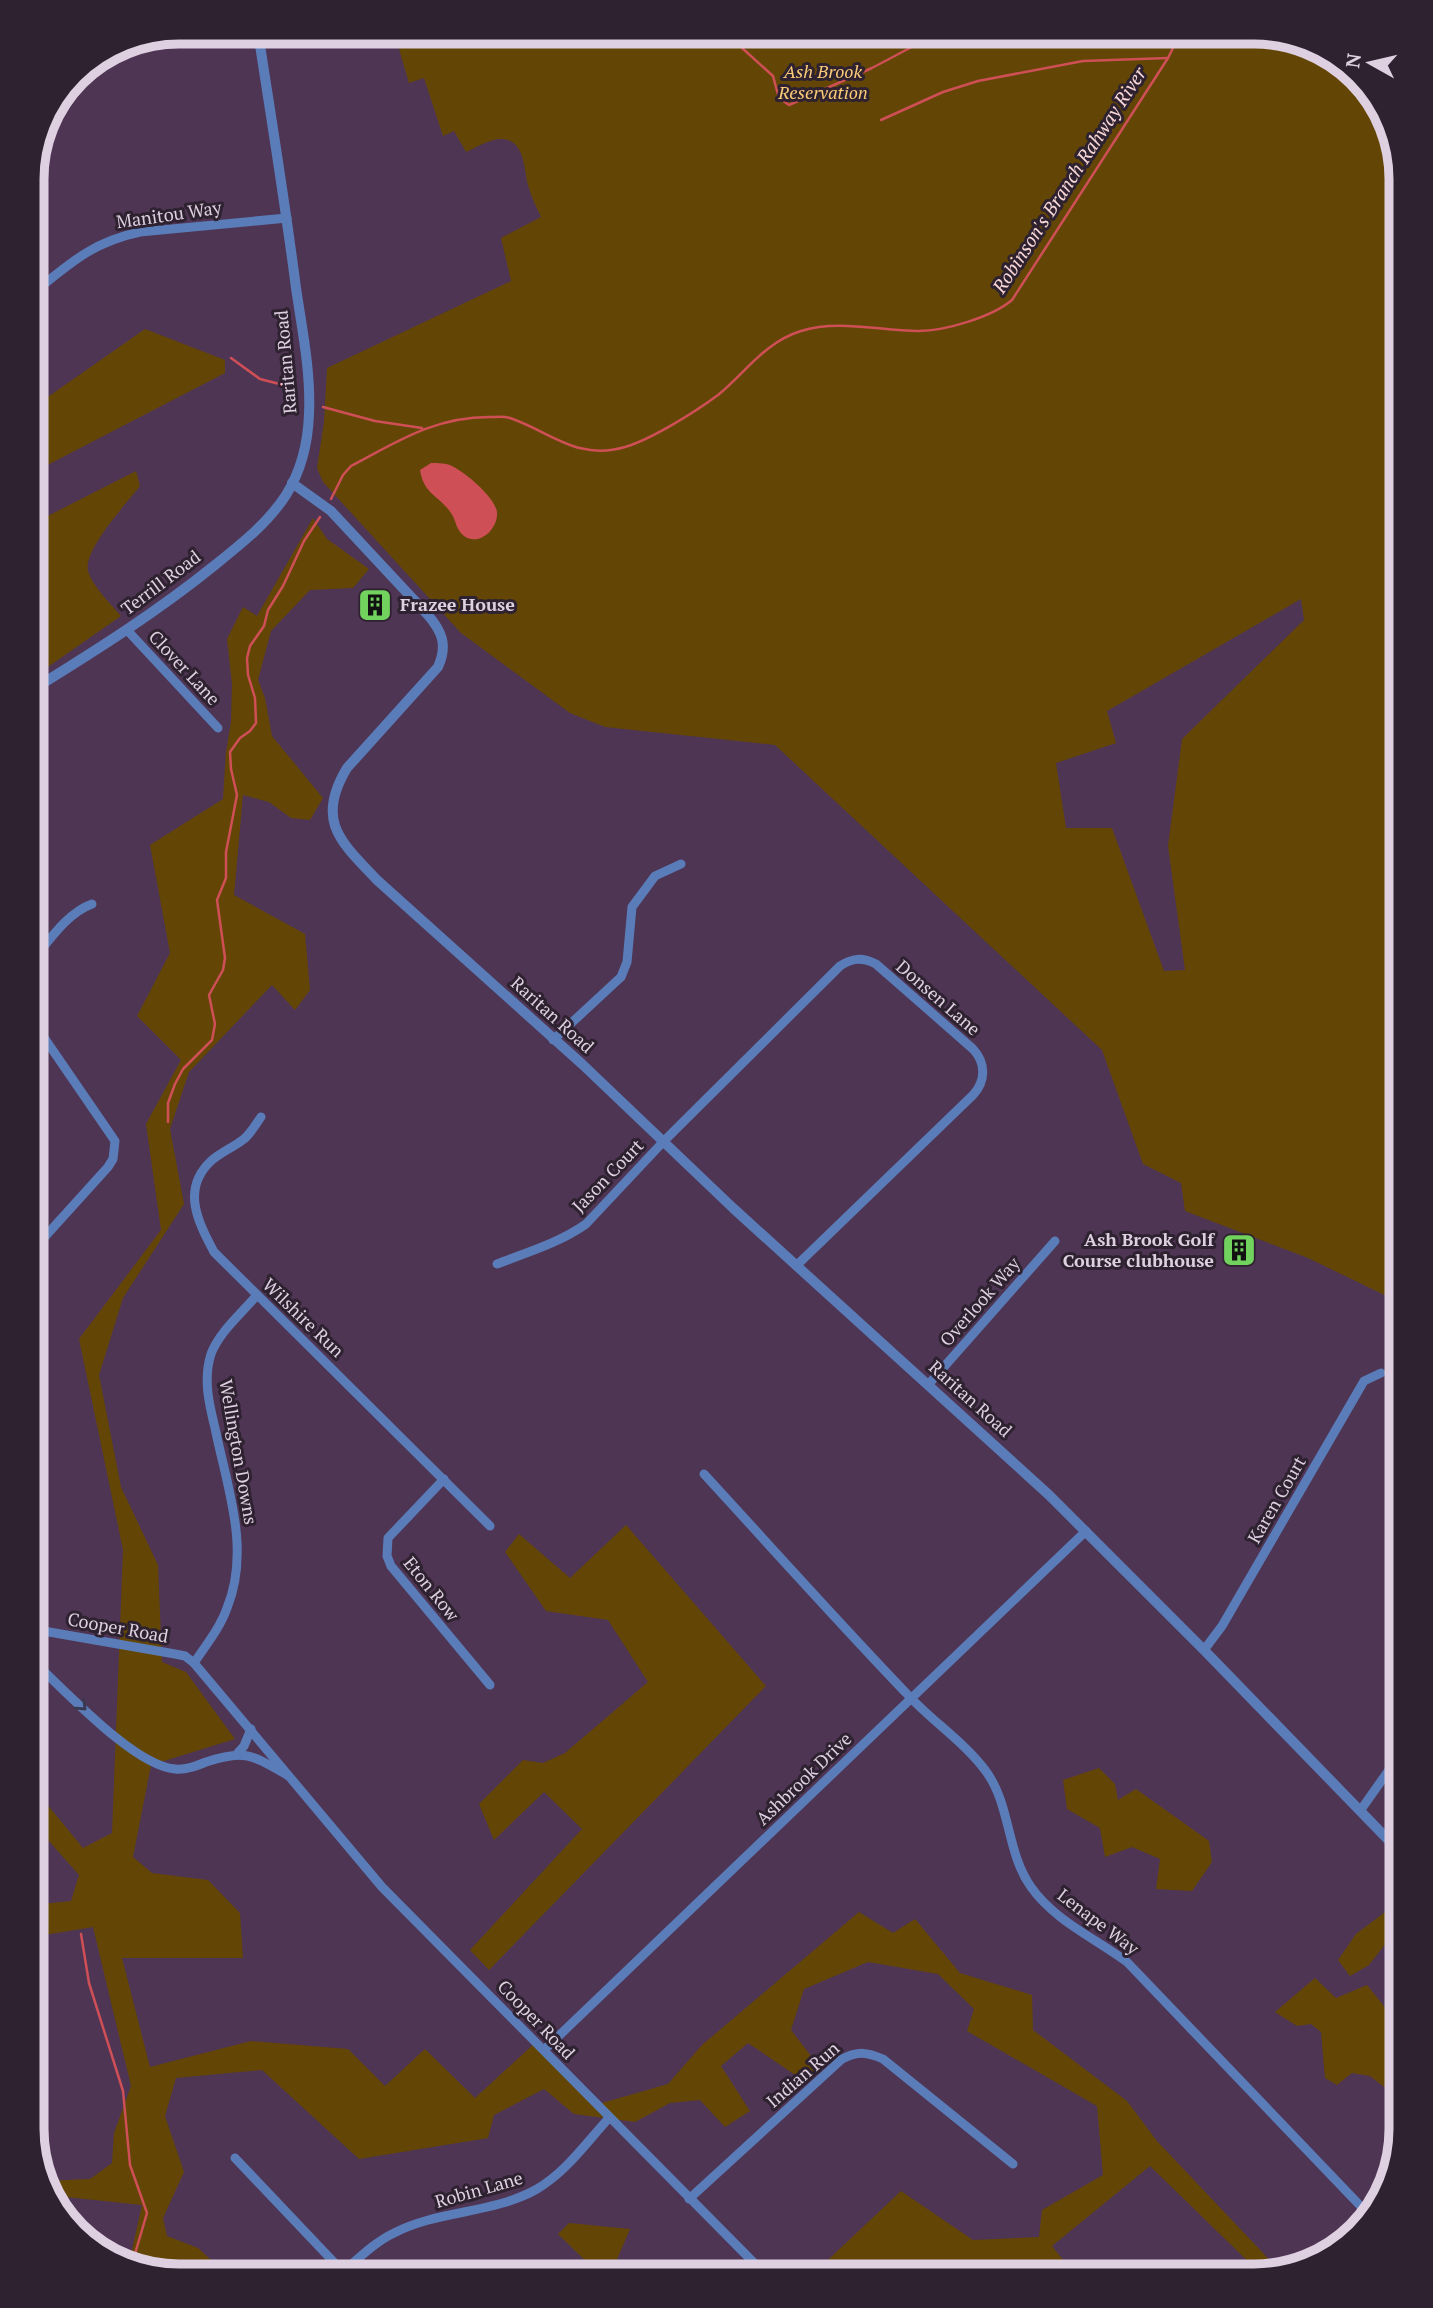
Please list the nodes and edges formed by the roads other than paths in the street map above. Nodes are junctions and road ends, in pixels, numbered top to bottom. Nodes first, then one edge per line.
1 (260, 44) edge
2 (287, 218) junction
3 (44, 285) edge
4 (292, 483) junction
5 (127, 630) junction
6 (44, 682) edge
7 (218, 727) dead end
8 (681, 864) dead end
9 (92, 904) dead end
10 (44, 948) edge
11 (44, 1037) edge
12 (554, 1040) junction
13 (261, 1117) dead end
14 (663, 1142) junction
15 (44, 1238) edge
16 (1055, 1241) dead end
17 (497, 1264) dead end
18 (797, 1265) junction
19 (257, 1295) junction
20 (1381, 1373) dead end
21 (928, 1385) junction
22 (704, 1474) dead end
23 (444, 1479) junction
24 (489, 1526) dead end
25 (1086, 1531) junction
26 (44, 1631) edge
27 (1205, 1650) junction
28 (194, 1663) junction
29 (44, 1671) edge
30 (490, 1685) dead end
31 (911, 1699) junction
32 (251, 1729) junction
33 (237, 1754) junction
34 (1389, 1771) edge
35 (291, 1777) junction
36 (1360, 1811) junction
37 (1389, 1840) edge
38 (544, 2050) junction
39 (609, 2118) junction
40 (234, 2158) dead end
41 (1013, 2164) dead end
42 (689, 2199) junction
43 (1363, 2209) edge
44 (335, 2264) edge
45 (355, 2264) edge
46 (755, 2264) edge

1 - 2 street, Raritan Road
2 - 3 street, Manitou Way
2 - 4 street, Raritan Road
4 - 5 street, Terrill Road
4 - 12 street, Raritan Road
5 - 6 street, Terrill Road
5 - 7 street, Clover Lane
8 - 12 street
9 - 10 street
11 - 15 street
12 - 14 street, Raritan Road
13 - 19 street, Wilshire Run
14 - 17 street, Jason Court
14 - 18 street, Raritan Road
14 - 18 street, Donsen Lane
16 - 21 street, Overlook Way
18 - 21 street, Raritan Road
19 - 23 street, Wilshire Run
19 - 28 street, Wellington Downs
20 - 27 street, Karen Court
21 - 25 street, Raritan Road
22 - 31 street, Lenape Way
23 - 24 street, Wilshire Run
23 - 30 street, Eton Row
25 - 27 street, Raritan Road
25 - 31 street, Ashbrook Drive
26 - 28 street, Cooper Road
27 - 36 street, Raritan Road
28 - 32 street, Cooper Road
29 -> 33 street
31 - 38 street, Ashbrook Drive
31 - 43 street, Lenape Way
32 - 33 street
32 - 35 street, Cooper Road
33 - 35 street, Cooper Road
34 - 36 street
35 - 38 street, Cooper Road
36 - 37 street, Raritan Road
38 - 39 street, Cooper Road
39 - 42 street, Cooper Road
39 - 45 street, Robin Lane
40 - 44 street
41 - 42 street, Indian Run
42 - 46 street, Cooper Road

